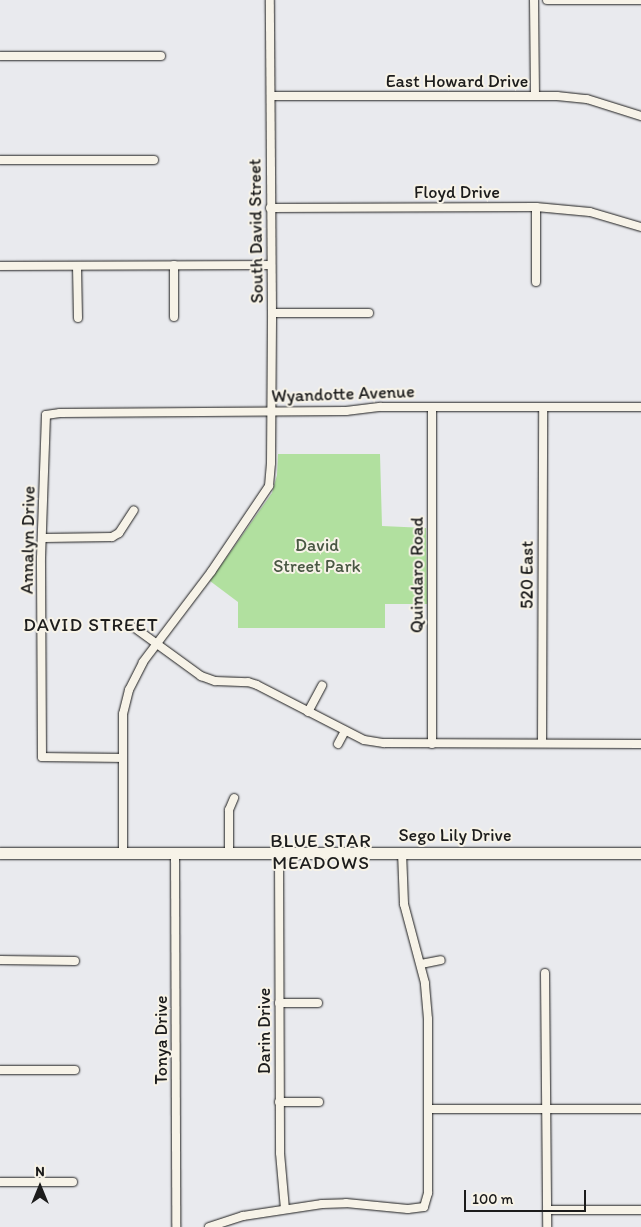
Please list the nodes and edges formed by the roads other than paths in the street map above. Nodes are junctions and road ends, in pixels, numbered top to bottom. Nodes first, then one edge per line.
1 (270, 0) edge
2 (534, 0) edge
3 (547, 0) edge
4 (641, 0) edge
5 (0, 56) edge
6 (161, 56) dead end
7 (535, 95) junction
8 (271, 96) junction
9 (641, 116) edge
10 (0, 160) edge
11 (154, 160) dead end
12 (536, 207) junction
13 (270, 208) junction
14 (641, 227) edge
15 (174, 265) junction
16 (271, 265) junction
17 (0, 266) edge
18 (77, 266) junction
19 (536, 282) dead end
20 (272, 313) junction
21 (369, 314) dead end
22 (174, 317) dead end
23 (78, 318) dead end
24 (432, 407) junction
25 (543, 407) junction
26 (641, 407) edge
27 (271, 412) junction
28 (46, 415) joint
29 (134, 510) dead end
30 (44, 538) junction
31 (135, 628) dead end
32 (157, 644) junction
33 (322, 686) dead end
34 (308, 712) junction
35 (345, 732) junction
36 (542, 743) junction
37 (338, 744) dead end
38 (432, 744) junction
39 (641, 744) edge
40 (123, 758) junction
41 (234, 798) dead end
42 (0, 853) edge
43 (123, 853) junction
44 (175, 853) junction
45 (229, 853) junction
46 (279, 853) junction
47 (402, 853) junction
48 (641, 853) edge
49 (0, 960) edge
50 (441, 960) dead end
51 (75, 961) dead end
52 (421, 964) junction
53 (545, 974) dead end
54 (279, 1003) junction
55 (318, 1003) dead end
56 (0, 1070) edge
57 (75, 1070) dead end
58 (279, 1102) junction
59 (318, 1102) dead end
60 (428, 1109) junction
61 (546, 1109) junction
62 (641, 1109) edge
63 (0, 1182) edge
64 (73, 1182) dead end
65 (285, 1210) junction
66 (547, 1210) junction
67 (641, 1210) edge
68 (176, 1227) edge
69 (209, 1227) edge
70 (547, 1227) edge

1 - 8 street, South David Street
2 - 7 street
3 - 4 street
5 - 6 street
7 - 8 street, East Howard Drive
7 - 9 street, East Howard Drive
8 - 13 street, South David Street
10 - 11 street
12 - 13 street, Floyd Drive
12 - 14 street, Floyd Drive
12 - 19 street
13 - 16 street, South David Street
15 - 16 street
15 - 18 street
15 - 22 street
16 - 20 street, South David Street
17 - 18 street
18 - 23 street
20 - 21 street
20 - 27 street, South David Street
24 - 25 street, Wyandotte Avenue
24 - 27 street, Wyandotte Avenue
24 - 38 street, Quindaro Road
25 - 26 street, Wyandotte Avenue
25 - 36 street, 520 East
27 - 28 street, Wyandotte Avenue
27 - 32 street, South David Street
28 - 30 street, Annalyn Drive
29 - 30 street
30 - 40 street, Annalyn Drive
31 - 32 street
32 - 34 street
32 - 40 street, South David Street
33 - 34 street
34 - 35 street
35 - 37 street
35 - 38 street
36 - 38 street
36 - 39 street
40 - 43 street
41 - 45 street
42 - 43 main road, Sego Lily Drive
43 - 44 main road, Sego Lily Drive
44 - 45 main road, Sego Lily Drive
44 - 68 street, Tonya Drive
45 - 46 main road, Sego Lily Drive
46 - 47 main road, Sego Lily Drive
46 - 54 street, Darin Drive
47 - 48 main road, Sego Lily Drive
47 - 52 street
49 - 51 street
50 - 52 street
52 - 60 street
53 - 61 street
54 - 55 street
54 - 58 street, Darin Drive
56 - 57 street
58 - 59 street
58 - 65 street, Darin Drive
60 - 61 street
60 - 65 street
61 - 62 street
61 - 66 street
63 - 64 street
65 - 69 street
66 - 67 street
66 - 70 street

